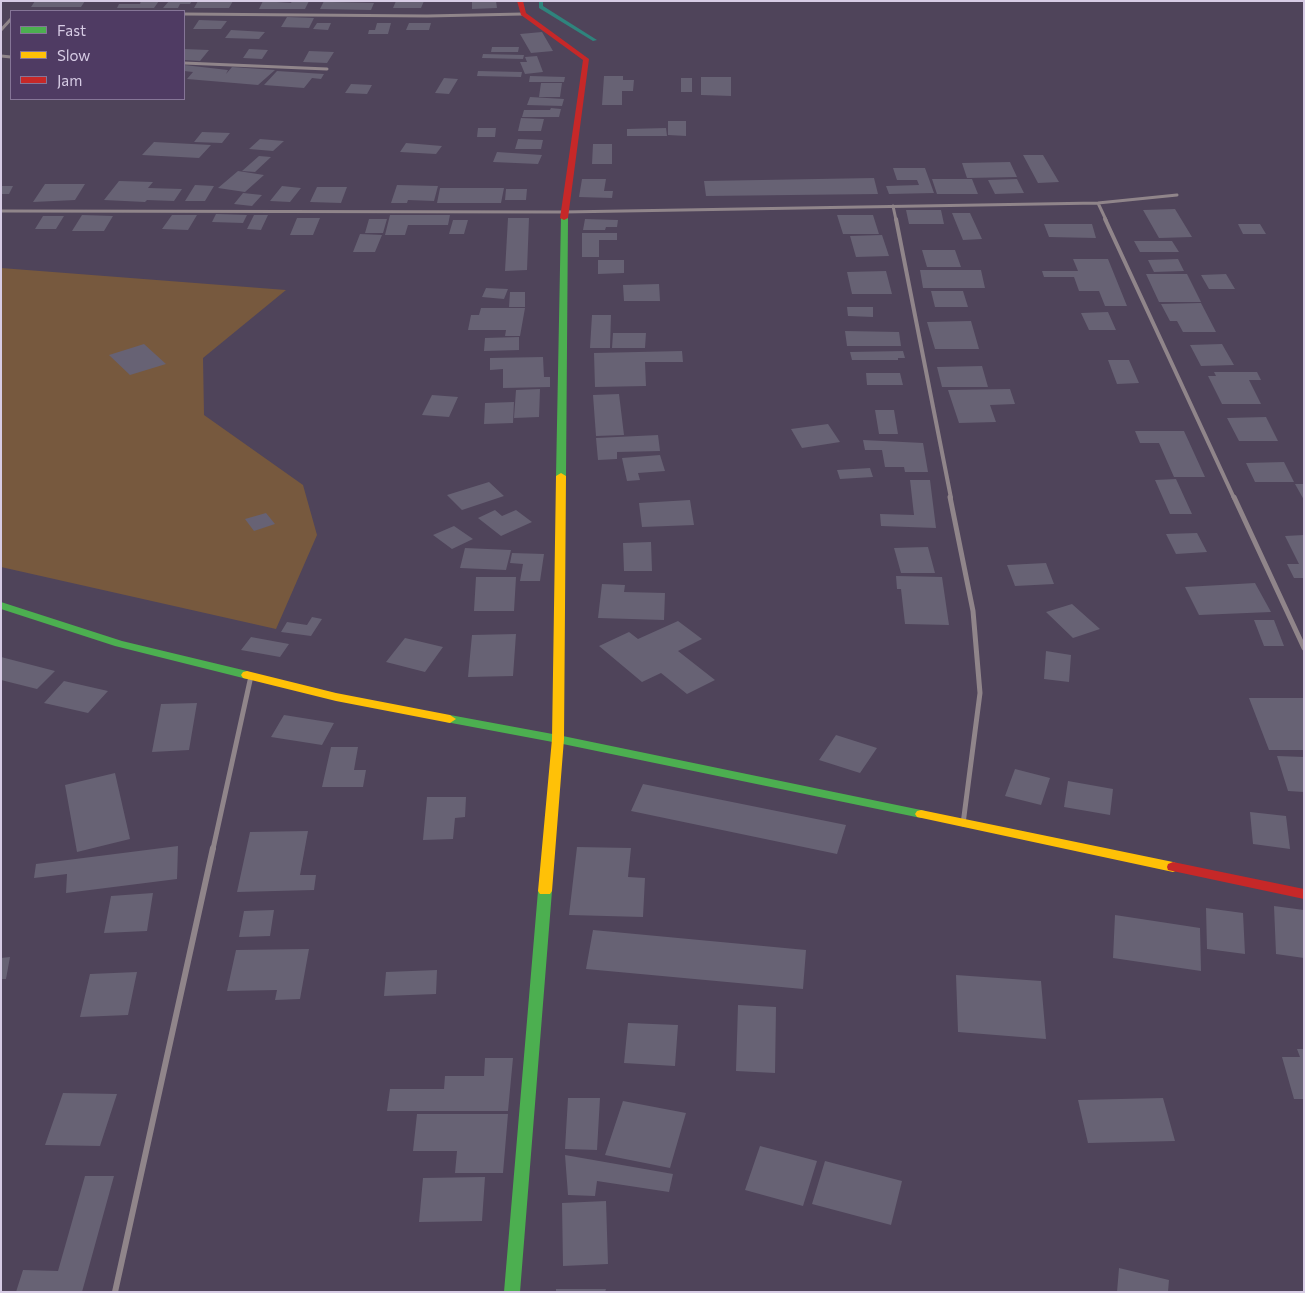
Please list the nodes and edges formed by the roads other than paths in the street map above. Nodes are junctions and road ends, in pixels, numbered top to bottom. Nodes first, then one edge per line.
1 (520, 1) edge
2 (185, 14) edge
3 (523, 14) junction
4 (10, 20) edge
5 (1, 30) edge
6 (185, 63) edge
7 (327, 69) dead end
8 (1177, 195) dead end
9 (1098, 203) junction
10 (892, 206) junction
11 (1, 211) edge
12 (564, 212) junction
13 (1, 605) edge
14 (1304, 648) edge
15 (251, 676) junction
16 (558, 739) junction
17 (963, 825) junction
18 (1304, 894) edge
19 (115, 1292) edge
20 (512, 1292) edge

1 - 3 street
2 - 3 street
3 - 12 street
4 - 5 street
6 - 7 street
8 - 9 street
9 - 10 street
9 - 14 street
10 - 12 street
10 - 17 street
11 - 12 street
12 - 16 street
13 - 15 street
15 - 16 street
15 - 19 street
16 - 17 street
16 - 20 street
17 - 18 street

